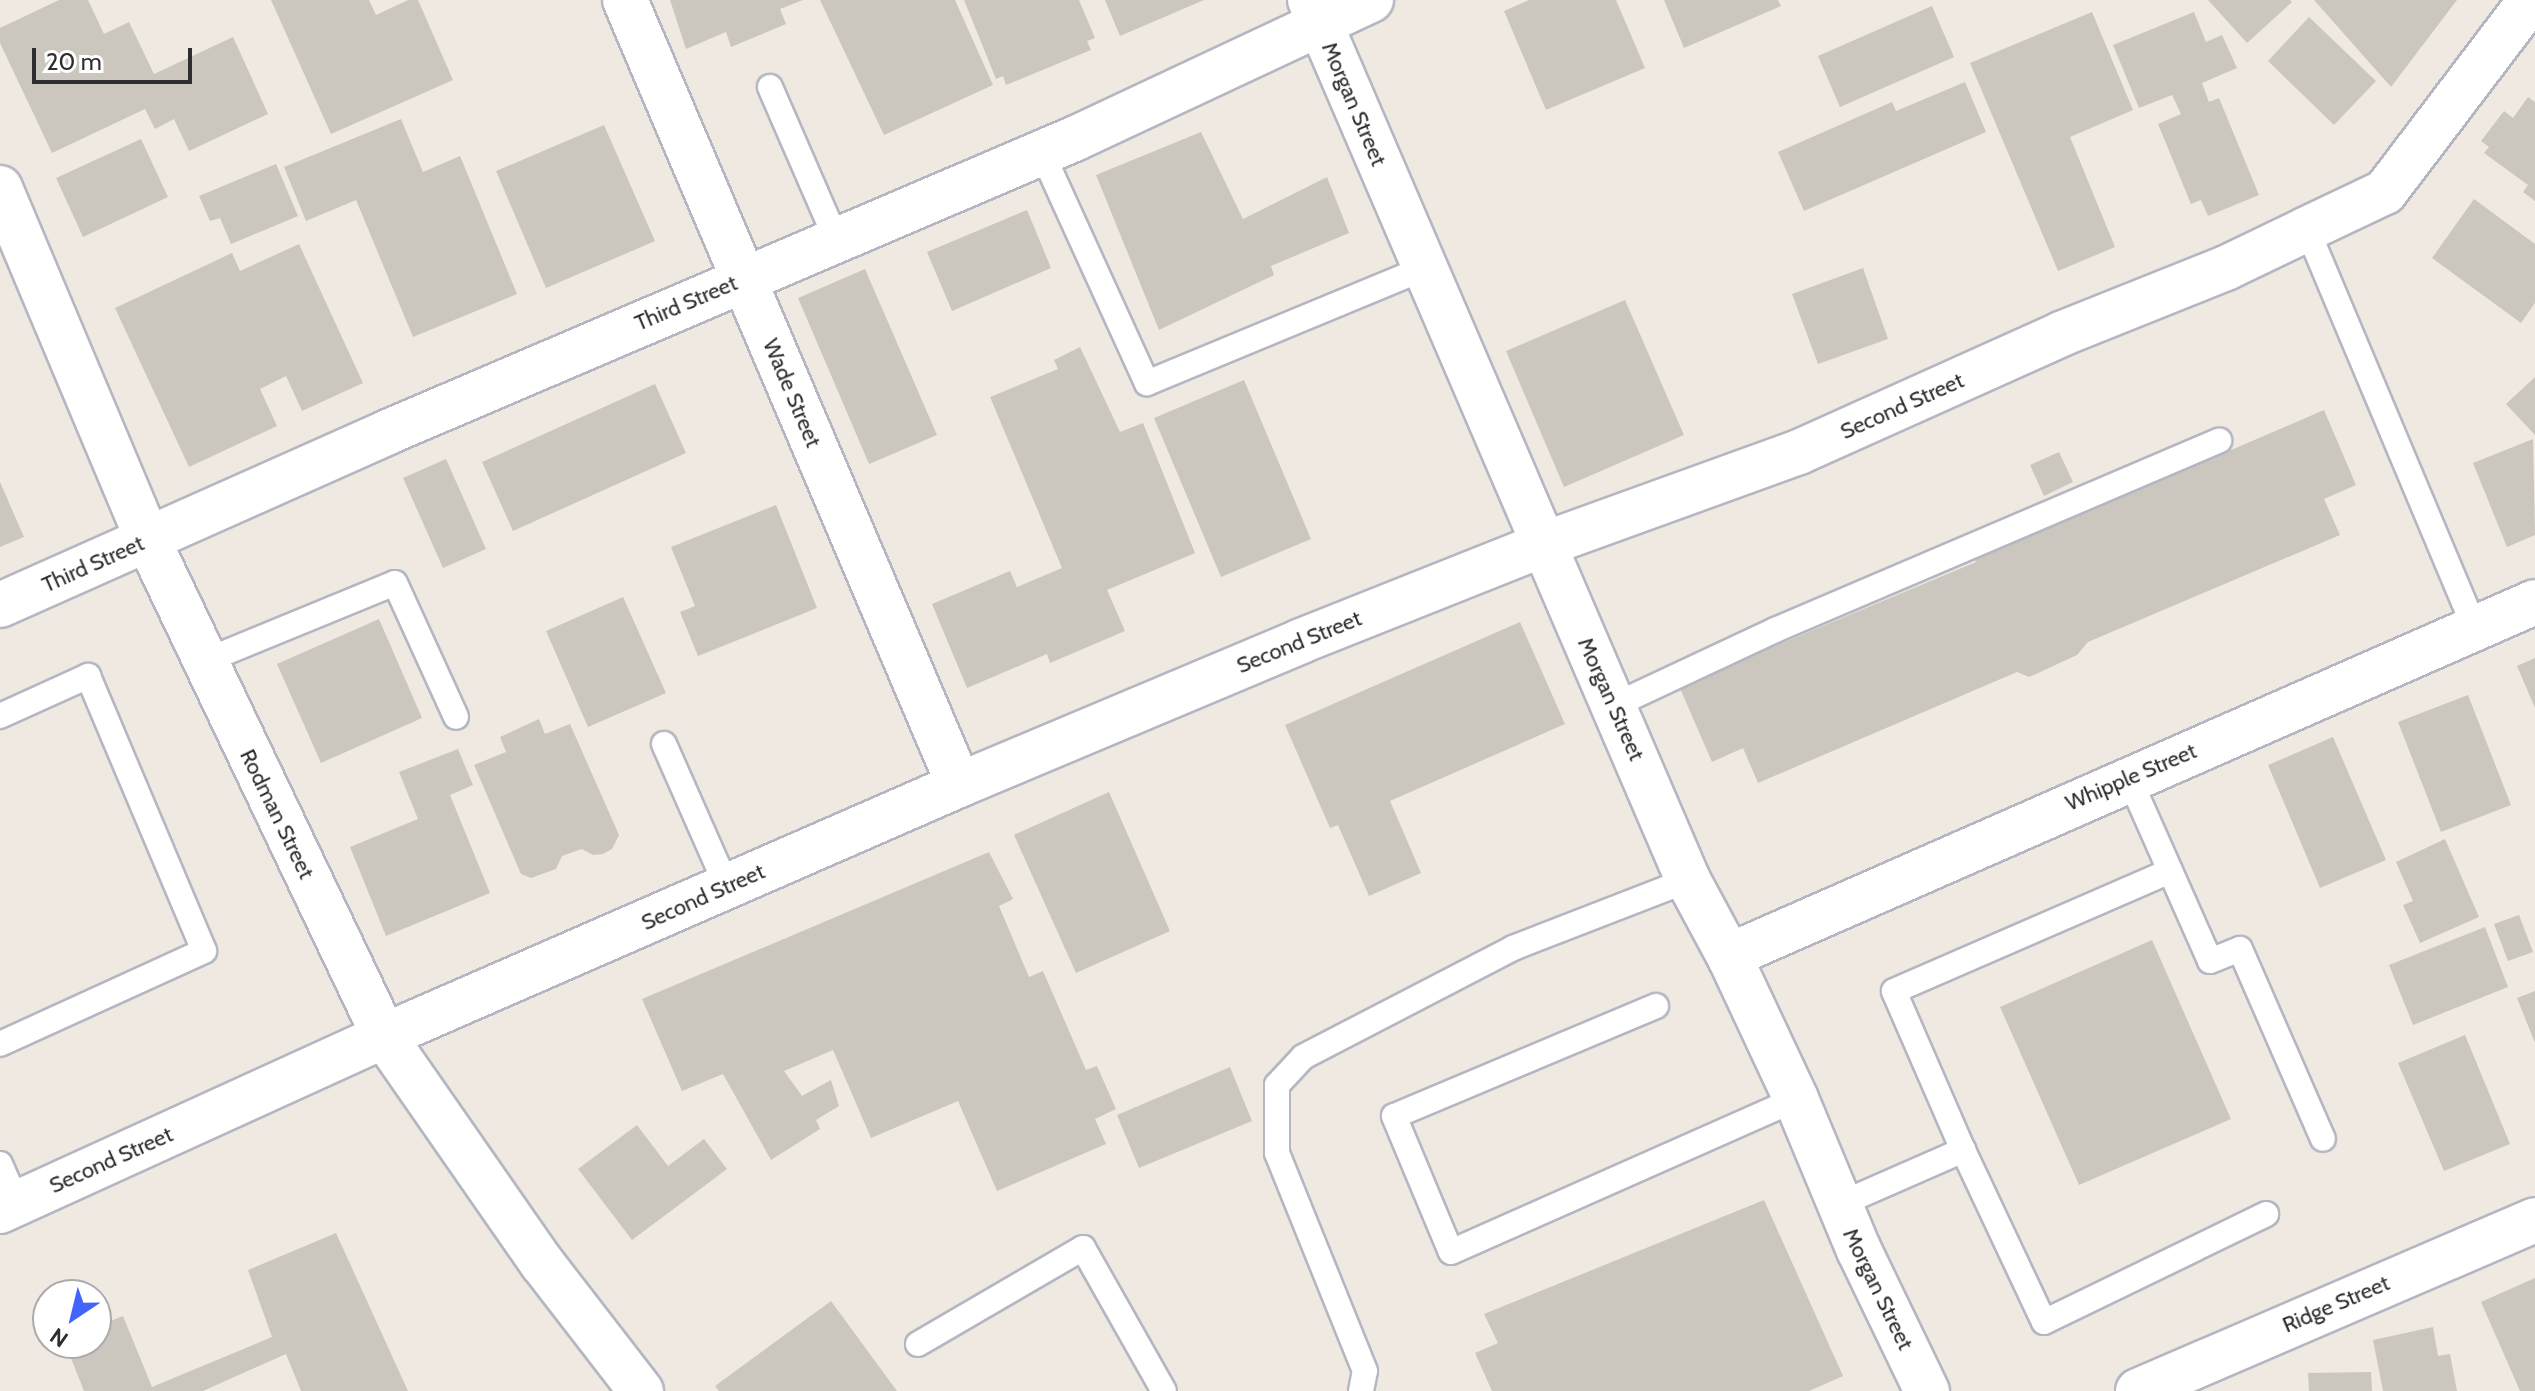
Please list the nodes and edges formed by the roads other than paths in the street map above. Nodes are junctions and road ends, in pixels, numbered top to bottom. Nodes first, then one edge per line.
1 (625, 0) edge
2 (1371, 0) edge
3 (2531, 0) edge
4 (1314, 11) edge
5 (770, 87) dead end
6 (1042, 153) junction
7 (0, 188) edge
8 (2307, 229) junction
9 (836, 239) junction
10 (1424, 268) junction
11 (743, 278) junction
12 (2219, 441) dead end
13 (148, 540) junction
14 (1542, 545) junction
15 (2535, 602) edge
16 (0, 605) edge
17 (2475, 628) junction
18 (205, 661) junction
19 (1615, 705) junction
20 (0, 716) edge
21 (456, 717) dead end
22 (664, 744) dead end
23 (2129, 778) junction
24 (959, 785) junction
25 (2170, 871) junction
26 (1688, 880) junction
27 (727, 887) junction
28 (1729, 956) junction
29 (1656, 1006) dead end
30 (384, 1036) junction
31 (0, 1044) edge
32 (1796, 1099) junction
33 (2323, 1139) dead end
34 (1963, 1150) junction
35 (0, 1164) edge
36 (1838, 1205) junction
37 (9, 1207) edge
38 (2266, 1214) dead end
39 (2535, 1220) edge
40 (918, 1344) dead end
41 (641, 1391) edge
42 (1164, 1391) edge
43 (1361, 1391) edge
44 (1927, 1391) edge
45 (2138, 1391) edge

1 - 11 street, Wade Street
2 - 4 street, Third Street
3 - 8 street, Second Street
4 - 6 street, Third Street
4 - 10 street, Morgan Street
5 - 9 lane
6 - 9 street, Third Street
6 - 10 lane
7 - 13 street, Rodman Street
8 - 14 street, Second Street
8 - 17 lane
9 - 11 street, Third Street
10 - 14 street, Morgan Street
11 - 13 street, Third Street
11 - 24 street, Wade Street
12 - 19 lane
13 - 16 street, Third Street
13 - 18 street, Rodman Street
14 - 19 street, Morgan Street
14 - 24 street, Second Street
15 - 17 street, Whipple Street
17 - 23 street, Whipple Street
18 - 21 lane
18 - 30 street, Rodman Street
19 - 26 street, Morgan Street
20 - 31 lane
22 - 27 lane
23 - 25 lane
23 - 28 street, Whipple Street
24 - 27 street, Second Street
25 - 33 lane
25 - 34 lane
26 - 28 street, Morgan Street
26 - 43 lane
27 - 30 street, Second Street
28 - 32 street, Morgan Street
29 - 32 lane
30 - 37 street, Second Street
30 - 41 street, Rodman Street
32 - 36 street, Morgan Street
34 - 36 lane
34 - 38 lane
35 - 37 lane
36 - 44 street, Morgan Street
39 - 45 street, Ridge Street
40 - 42 lane

